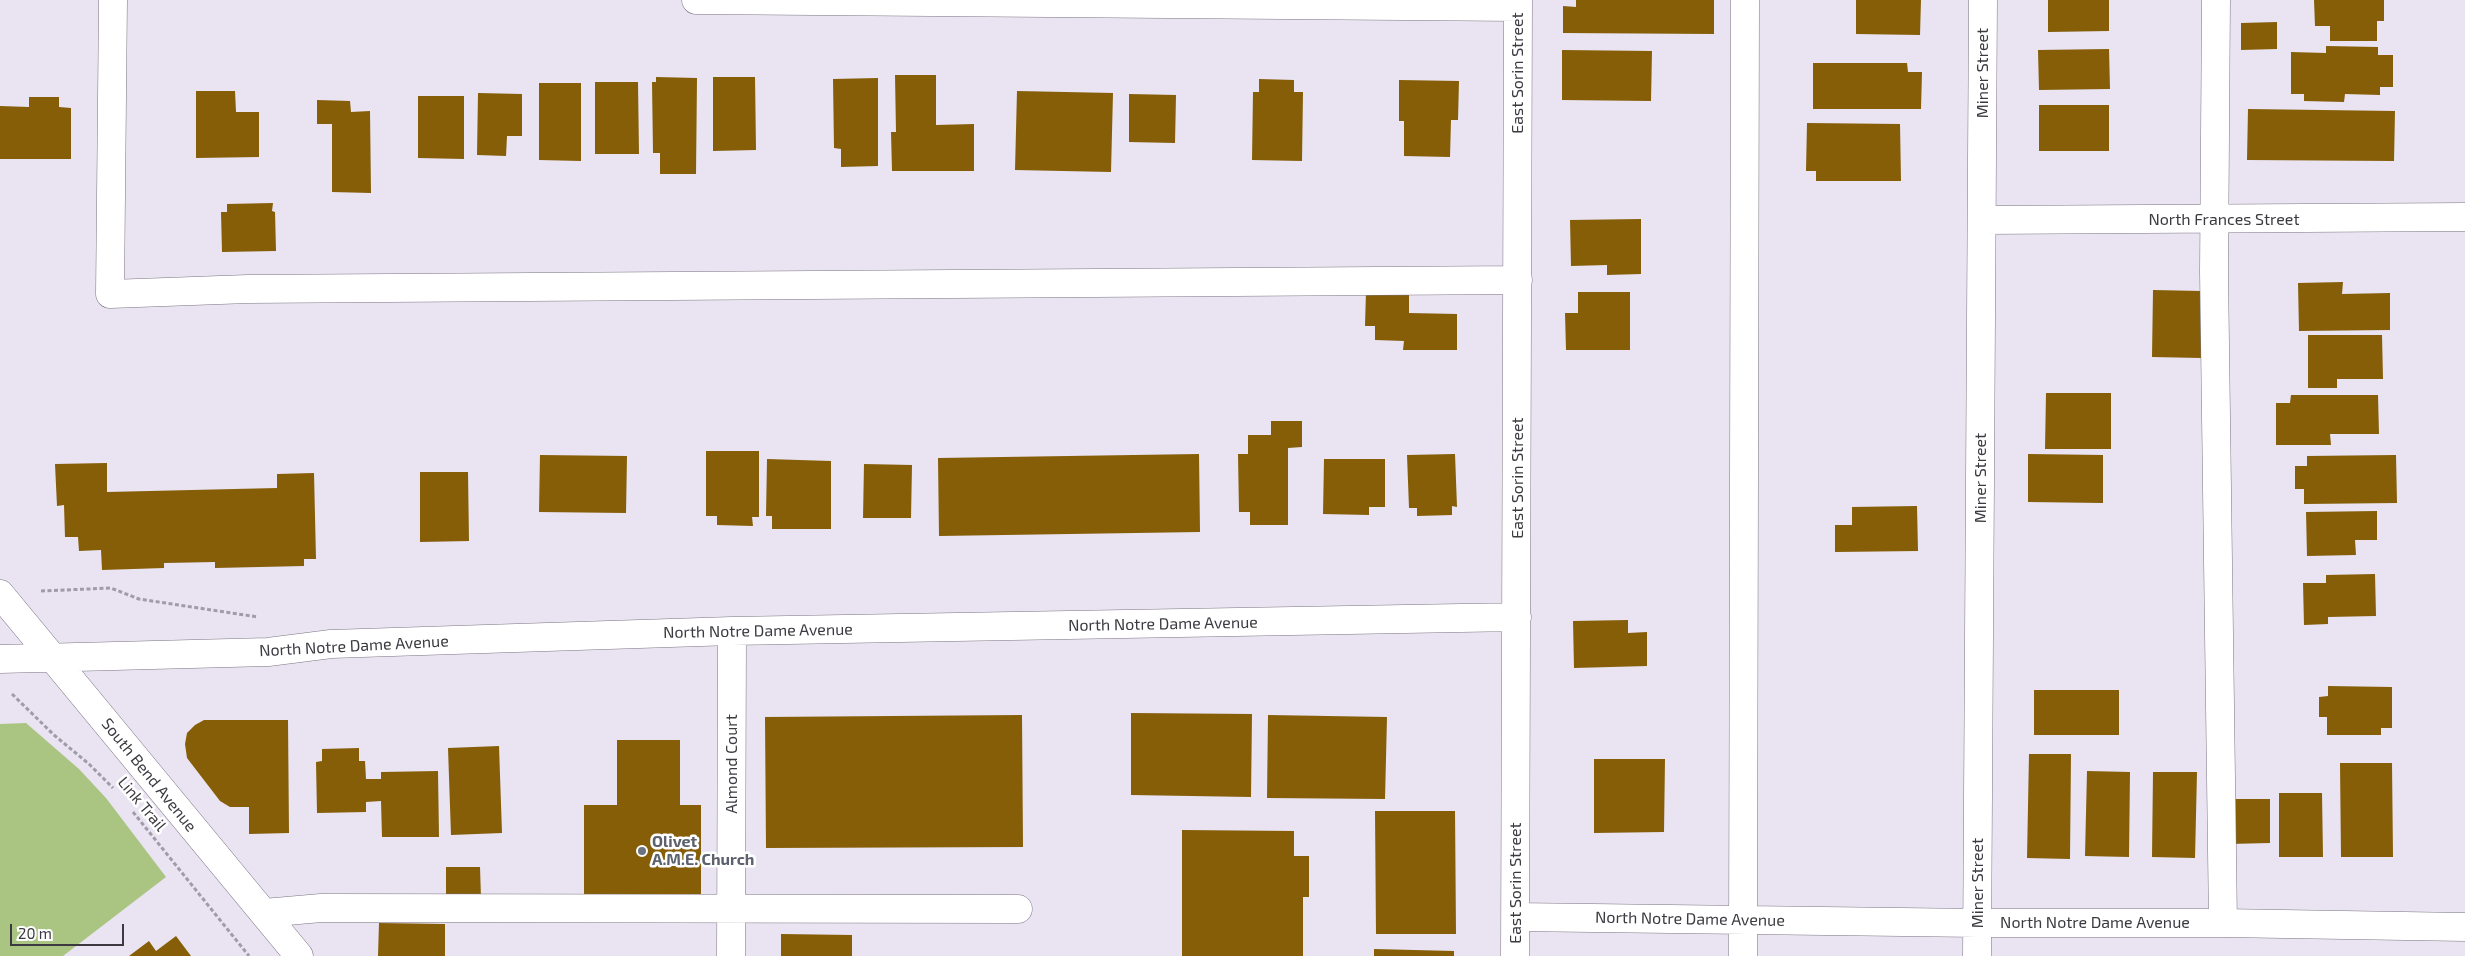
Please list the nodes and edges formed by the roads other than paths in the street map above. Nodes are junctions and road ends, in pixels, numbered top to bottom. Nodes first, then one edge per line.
1 (113, 0) edge
2 (696, 0) edge
3 (1745, 0) edge
4 (1984, 0) edge
5 (2216, 0) edge
6 (1518, 4) edge
7 (2465, 217) edge
8 (1983, 220) junction
9 (2214, 220) junction
10 (1518, 280) junction
11 (0, 594) edge
12 (1517, 617) junction
13 (732, 631) junction
14 (54, 658) junction
15 (0, 659) edge
16 (1018, 909) dead end
17 (731, 910) junction
18 (264, 913) junction
19 (1516, 916) junction
20 (1743, 919) junction
21 (1978, 923) junction
22 (2222, 923) junction
23 (2465, 927) edge
24 (298, 956) edge
25 (731, 956) edge
26 (1515, 956) edge
27 (1743, 956) edge
28 (1977, 956) edge

1 - 10 street
2 - 6 street
3 - 20 street
4 - 8 street, Miner Street
5 - 9 street
6 - 10 street, East Sorin Street
7 - 9 street, North Frances Street
8 - 9 street, North Frances Street
8 - 21 street, Miner Street
9 - 22 street
10 - 12 street, East Sorin Street
11 - 14 street, South Bend Avenue
12 - 13 street, North Notre Dame Avenue
12 - 19 street, East Sorin Street
13 - 14 street, North Notre Dame Avenue
13 - 17 street, Almond Court
14 - 15 street, North Notre Dame Avenue
14 - 18 street, South Bend Avenue
16 - 17 street
17 - 18 street
17 - 25 street, Almond Court
18 - 24 street, South Bend Avenue
19 - 20 street, North Notre Dame Avenue
19 - 26 street, East Sorin Street
20 - 21 street, North Notre Dame Avenue
20 - 27 street
21 - 22 street, North Notre Dame Avenue
21 - 28 street, Miner Street
22 - 23 street, North Notre Dame Avenue

